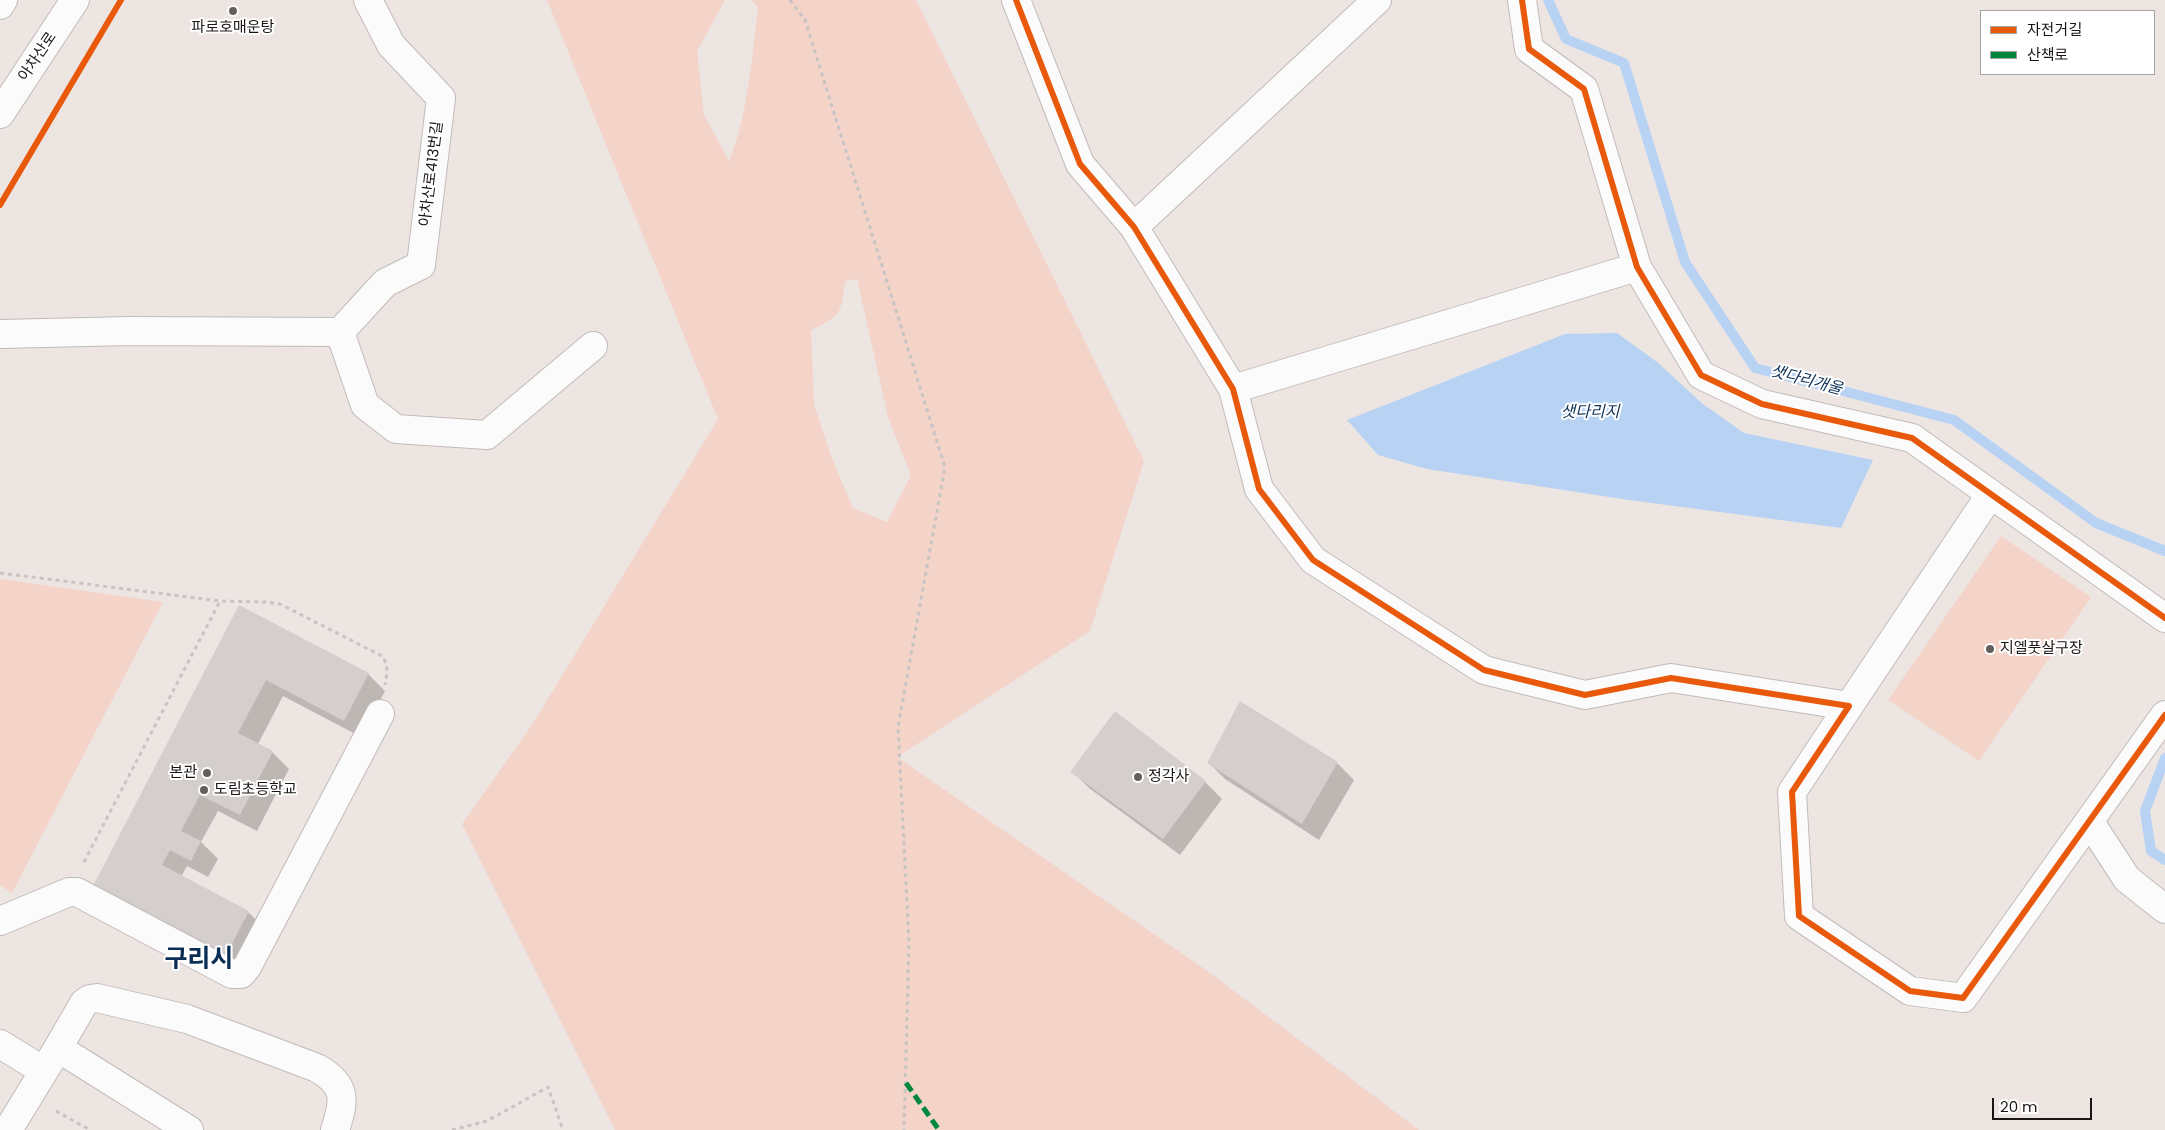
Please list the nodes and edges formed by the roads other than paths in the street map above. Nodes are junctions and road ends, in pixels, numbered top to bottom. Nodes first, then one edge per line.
1 (3, 0) edge
2 (75, 0) edge
3 (368, 0) edge
4 (1016, 0) edge
5 (1377, 0) edge
6 (1522, 0) edge
7 (0, 5) edge
8 (0, 114) edge
9 (1134, 227) junction
10 (1637, 267) junction
11 (340, 332) junction
12 (0, 334) edge
13 (593, 346) dead end
14 (1233, 389) junction
15 (1990, 495) junction
16 (2165, 618) edge
17 (1849, 706) junction
18 (380, 714) road end
19 (2165, 715) edge
20 (2090, 822) junction
21 (2165, 909) edge
22 (0, 921) edge
23 (0, 1044) edge
24 (58, 1048) junction
25 (44, 1071) junction
26 (8, 1130) edge
27 (189, 1130) edge
28 (335, 1130) edge

1 - 7 street
2 - 8 street, 아차산로
3 - 11 street, 아차산로413번길
4 - 9 street
5 - 9 street
6 - 10 street
9 - 14 street
10 - 14 street
10 - 15 street
11 - 12 street
11 - 13 street
14 - 17 street
15 - 16 street
15 - 17 street
17 - 20 street
18 - 22 street
19 - 20 street
20 - 21 street
23 - 25 street
24 - 25 street
24 - 27 street
24 - 28 street
25 - 26 street

